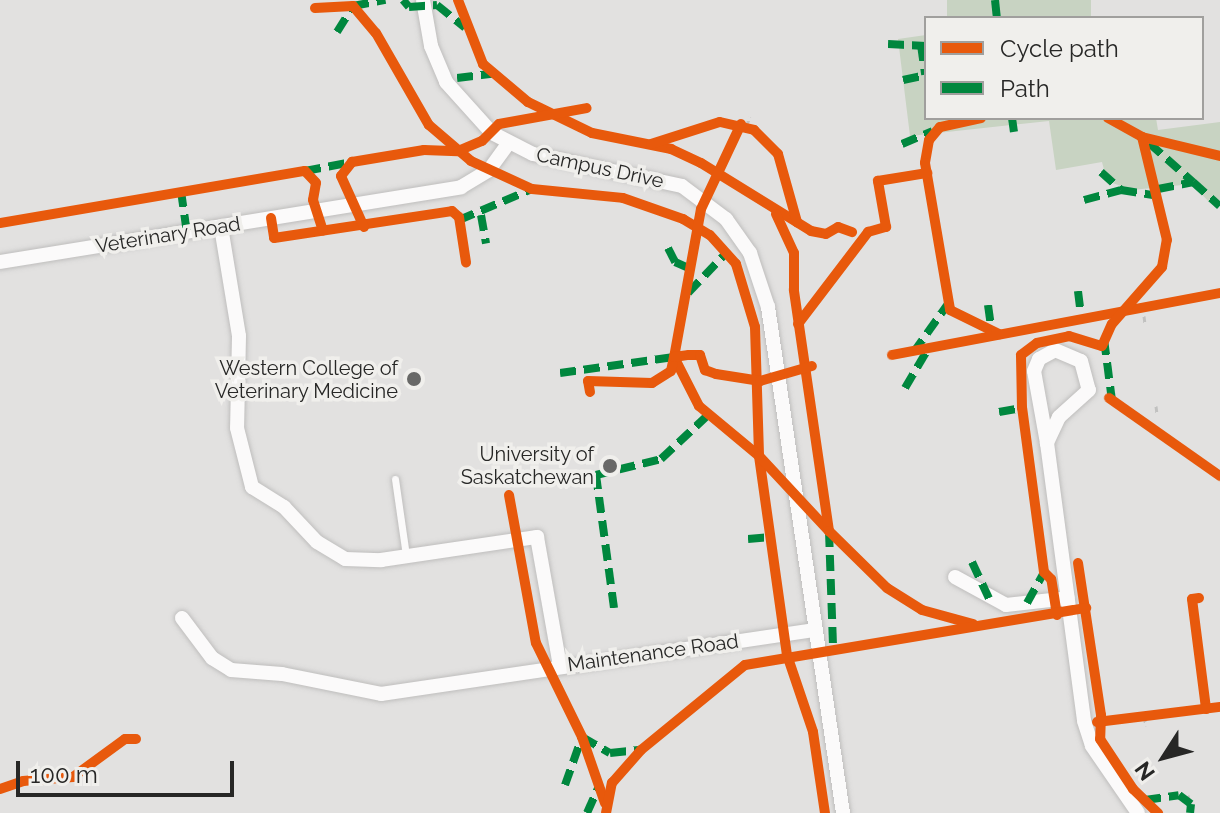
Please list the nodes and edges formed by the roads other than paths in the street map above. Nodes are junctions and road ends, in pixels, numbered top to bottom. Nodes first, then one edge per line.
1 (423, 0) edge
2 (508, 144) junction
3 (221, 227) junction
4 (0, 262) edge
5 (1039, 405) junction
6 (1065, 411) junction
7 (1047, 443) junction
8 (395, 479) dead end
9 (406, 555) junction
10 (955, 577) dead end
11 (1068, 598) junction
12 (182, 618) dead end
13 (815, 630) junction
14 (560, 666) junction
15 (843, 813) edge
16 (1138, 813) edge

1 - 2 street, Campus Drive
2 - 3 street, Veterinary Road
2 - 13 street, Campus Drive
3 - 4 street, Veterinary Road
3 - 9 street
5 - 6 street
5 - 6 street
5 - 7 street
6 - 7 street
7 - 11 street
8 - 9 lane
9 - 14 street
10 - 11 street
11 - 16 street
12 - 14 street, Maintenance Road
13 - 14 street, Maintenance Road
13 - 15 street, Campus Drive

